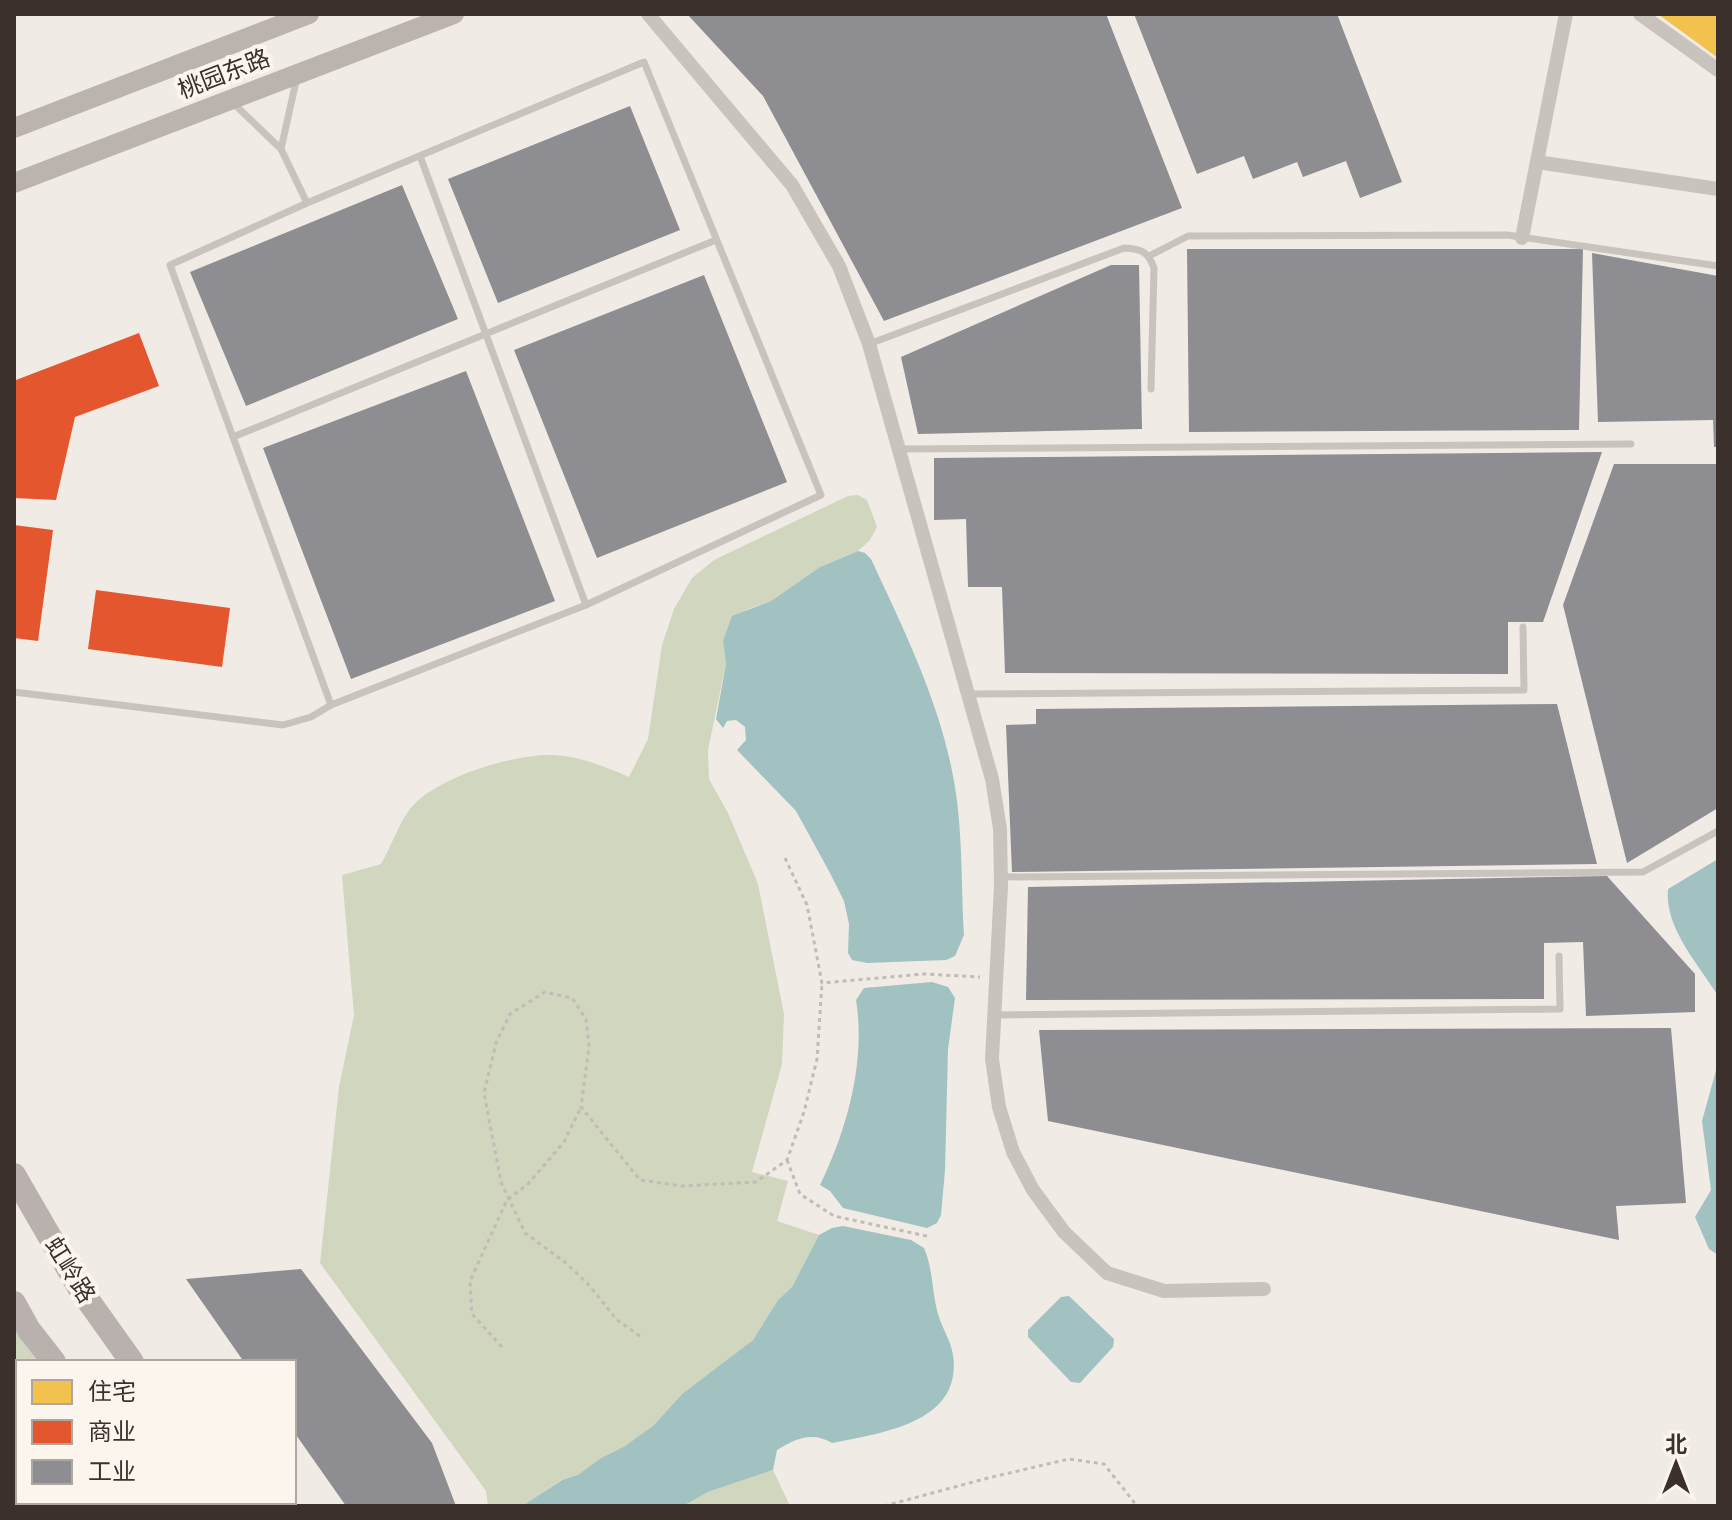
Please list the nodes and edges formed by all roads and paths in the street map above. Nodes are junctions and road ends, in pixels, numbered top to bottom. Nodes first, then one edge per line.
1 (309, 14) edge
2 (454, 14) edge
3 (648, 14) edge
4 (1566, 14) edge
5 (1640, 14) edge
6 (1718, 70) edge
7 (298, 74) junction
8 (230, 100) junction
9 (14, 128) edge
10 (281, 149) junction
11 (420, 156) junction
12 (1537, 162) junction
13 (14, 183) edge
14 (1718, 189) edge
15 (307, 203) junction
16 (1522, 238) junction
17 (716, 240) junction
18 (1149, 256) junction
19 (1718, 266) edge
20 (486, 335) junction
21 (869, 344) junction
22 (1151, 389) dead end
23 (233, 437) junction
24 (1631, 444) dead end
25 (899, 449) junction
26 (586, 605) junction
27 (1523, 627) dead end
28 (14, 692) edge
29 (967, 694) junction
30 (331, 705) junction
31 (1718, 831) edge
32 (785, 858) dead end
33 (1000, 877) junction
34 (1559, 956) dead end
35 (996, 978) junction
36 (822, 983) junction
37 (995, 1015) junction
38 (581, 1107) junction
39 (787, 1160) junction
40 (14, 1175) edge
41 (507, 1200) junction
42 (931, 1237) dead end
43 (1264, 1289) dead end
44 (14, 1303) edge
45 (640, 1336) dead end
46 (502, 1347) dead end
47 (52, 1360) edge
48 (131, 1360) edge
49 (884, 1506) edge
50 (1137, 1506) edge

1 - 9 main road, 桃园东路
2 - 7 main road, 桃园东路
3 - 21 street
4 - 12 street
5 - 6 street
7 - 8 main road, 桃园东路
7 - 10 lane
8 - 10 lane
8 - 13 main road, 桃园东路
10 - 15 lane
11 - 15 lane
11 - 17 lane
11 - 20 lane
12 - 14 street
12 - 16 street
15 - 23 lane
16 - 18 lane
16 - 19 lane
17 - 20 lane
17 - 26 lane
18 - 21 lane
18 - 22 lane
20 - 23 lane
20 - 26 lane
21 - 25 street
23 - 30 lane
24 - 25 lane
25 - 29 street
26 - 30 lane
27 - 29 lane
28 - 30 lane
29 - 33 street
31 - 33 lane
32 - 36 path
33 - 35 street
34 - 37 lane
35 - 36 path
35 - 37 street
36 - 39 path
37 - 43 street
38 - 39 path
38 - 41 path
38 - 41 path
39 - 42 path
40 - 48 main road, 虹岭路
41 - 45 path
41 - 46 path
44 - 47 main road
49 - 50 path

